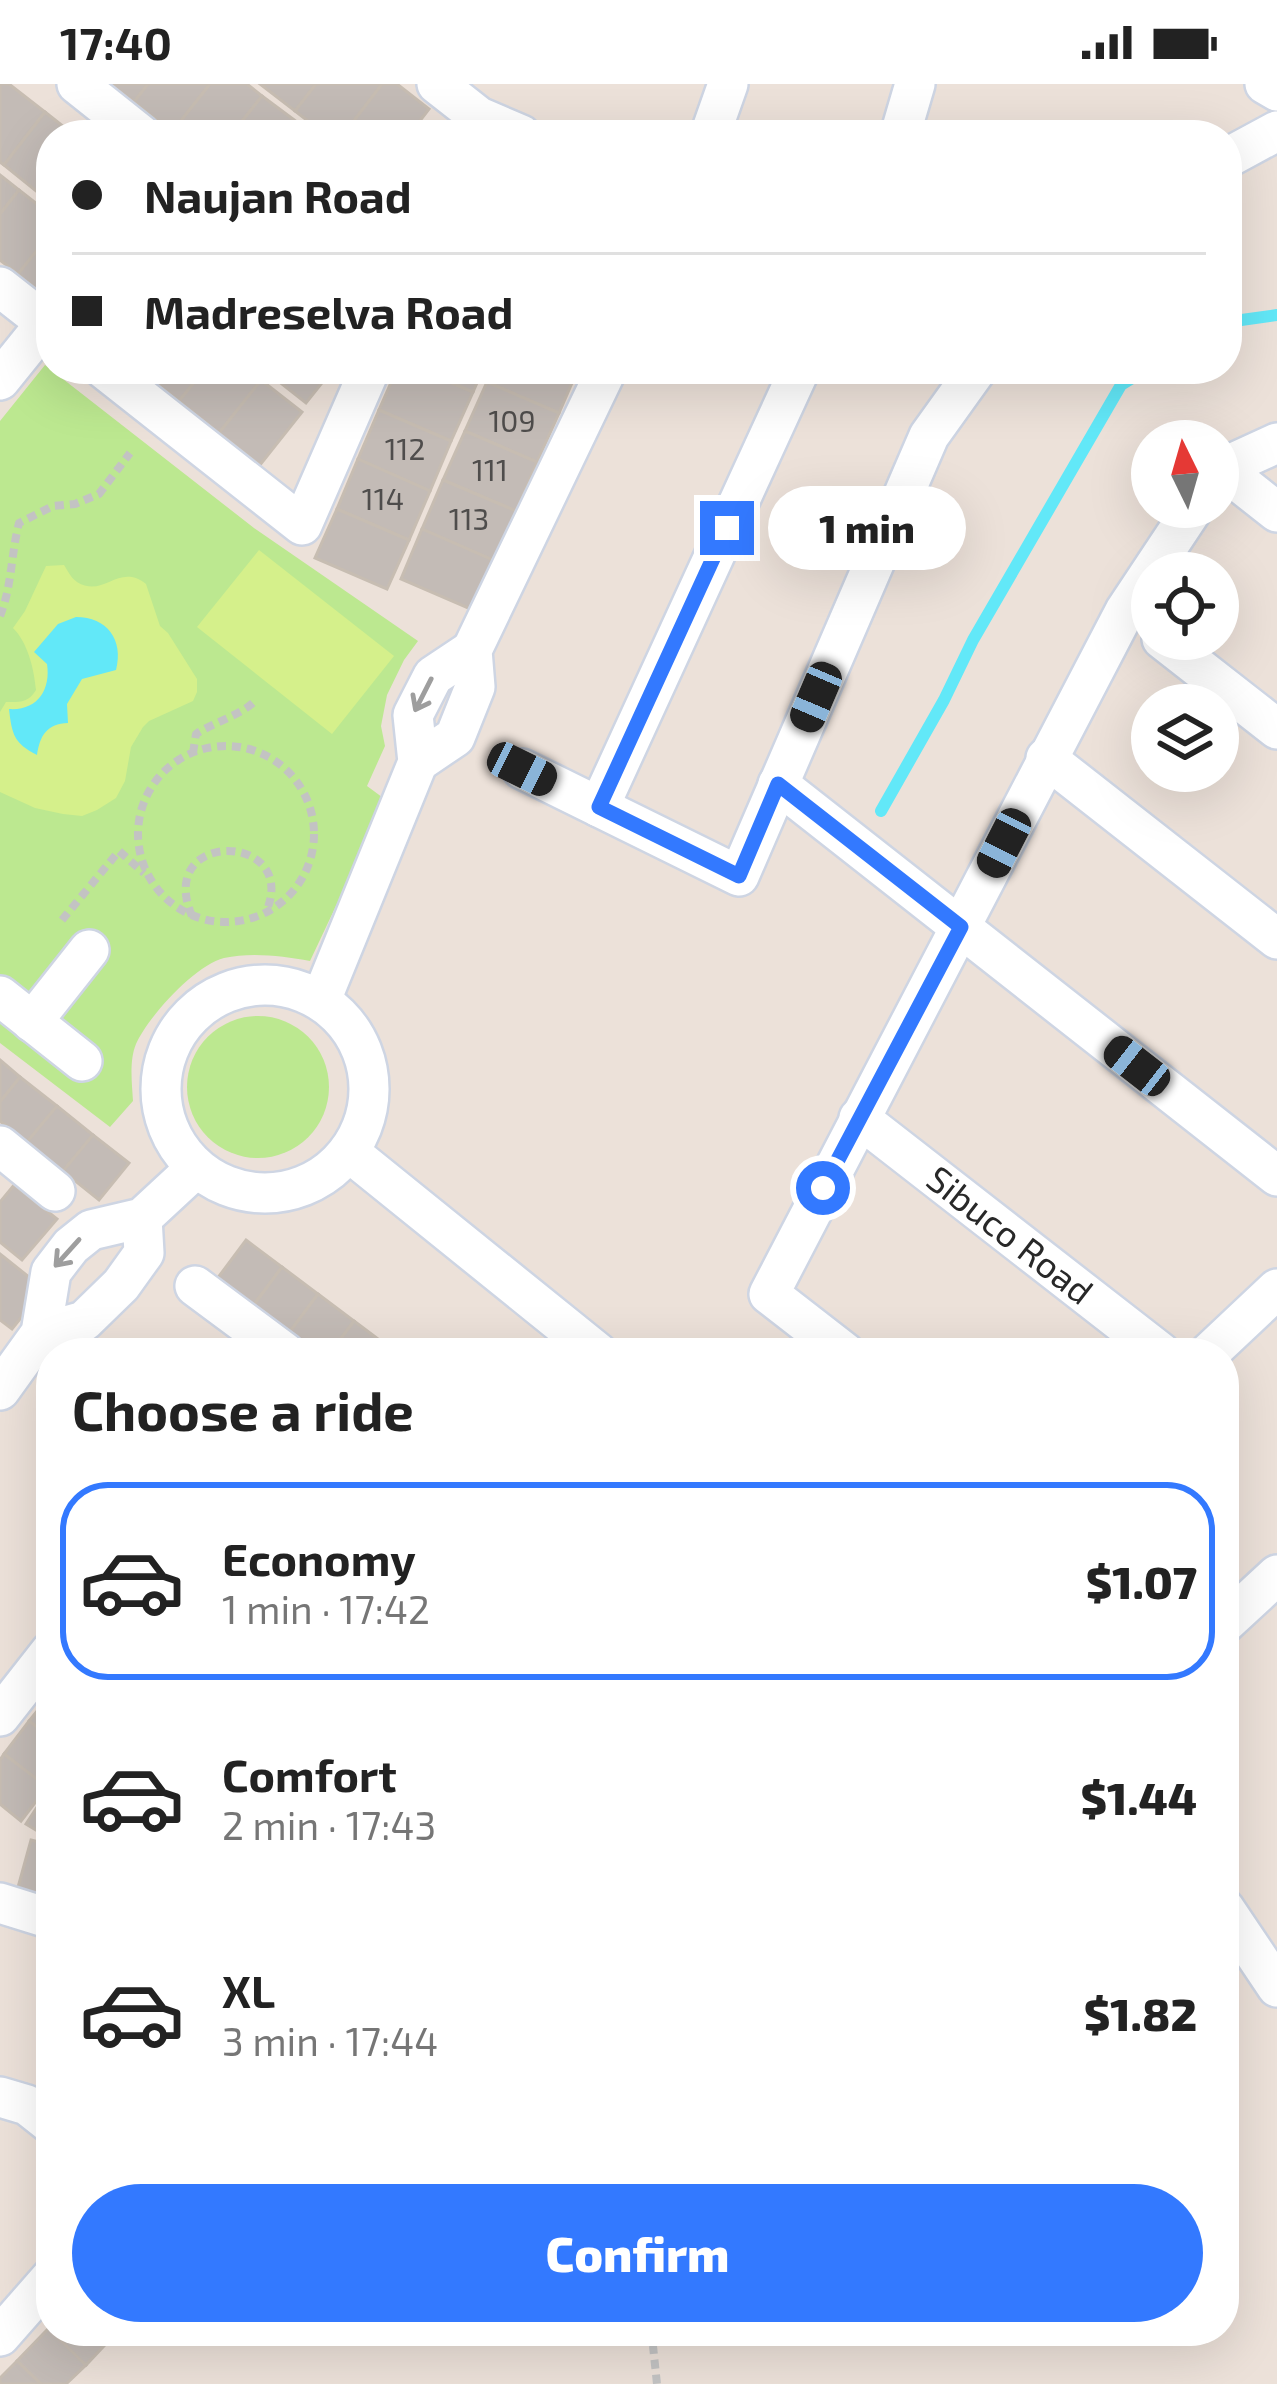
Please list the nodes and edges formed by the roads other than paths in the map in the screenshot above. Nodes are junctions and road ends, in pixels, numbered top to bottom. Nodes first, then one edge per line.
1 (76, 84) edge
2 (437, 84) edge
3 (728, 84) edge
4 (914, 84) edge
5 (1265, 84) edge
6 (1277, 91) edge
7 (480, 112) edge
8 (122, 120) edge
9 (715, 120) edge
10 (904, 120) edge
11 (1277, 131) edge
12 (1242, 150) edge
13 (0, 287) edge
14 (36, 316) edge
15 (36, 339) edge
16 (0, 380) edge
17 (123, 384) edge
18 (363, 384) edge
19 (600, 384) edge
20 (793, 384) edge
21 (966, 384) edge
22 (1277, 442) edge
23 (1239, 459) edge
24 (1239, 483) edge
25 (1277, 512) edge
26 (1131, 633) edge
27 (1189, 660) edge
28 (1277, 729) edge
29 (1046, 758) junction
30 (522, 769) dead end
31 (778, 784) junction
32 (599, 807) junction
33 (961, 927) junction
34 (1277, 939) edge
35 (89, 950) dead end
36 (0, 996) edge
37 (322, 1000) junction
38 (32, 1022) junction
39 (82, 1061) dead end
40 (859, 1118) junction
41 (0, 1146) edge
42 (350, 1152) junction
43 (196, 1168) junction
44 (1277, 1176) edge
45 (56, 1191) dead end
46 (142, 1218) junction
47 (195, 1286) dead end
48 (1277, 1289) edge
49 (41, 1333) junction
50 (37, 1338) edge
51 (264, 1338) edge
52 (579, 1338) edge
53 (826, 1338) edge
54 (1142, 1338) edge
55 (1225, 1338) edge
56 (36, 1340) edge
57 (0, 1390) edge
58 (1277, 1575) edge
59 (1239, 1610) edge
60 (36, 1670) edge
61 (0, 1716) edge
62 (0, 1903) edge
63 (36, 1914) edge
64 (1239, 1930) edge
65 (1277, 1987) edge
66 (0, 2097) edge
67 (36, 2112) edge
68 (36, 2295) edge
69 (0, 2336) edge

1 - 8 street
2 - 7 street
3 - 9 street
4 - 10 street
5 - 6 street
11 - 12 street
13 - 14 street
15 - 16 street
17 - 18 street
19 - 37 street
20 - 32 street
21 - 31 street
22 - 23 street
24 - 25 street
26 - 29 street
27 - 28 street
29 - 33 street
29 - 34 street
30 - 32 street
31 - 32 street
31 - 33 street
33 - 40 street
33 - 44 street
35 - 38 street
36 - 38 street
37 - 42 street
37 - 43 street
38 - 39 street
40 - 53 street
40 - 54 street, Sibuco Road
41 - 45 street
42 - 43 street
42 - 52 street
43 - 46 street
46 - 49 street
46 -> 49 street
47 - 51 street
48 - 55 street
49 - 50 street
56 - 57 street
58 - 59 street
60 - 61 street
62 - 63 street
64 - 65 street
66 - 67 street
68 - 69 street

